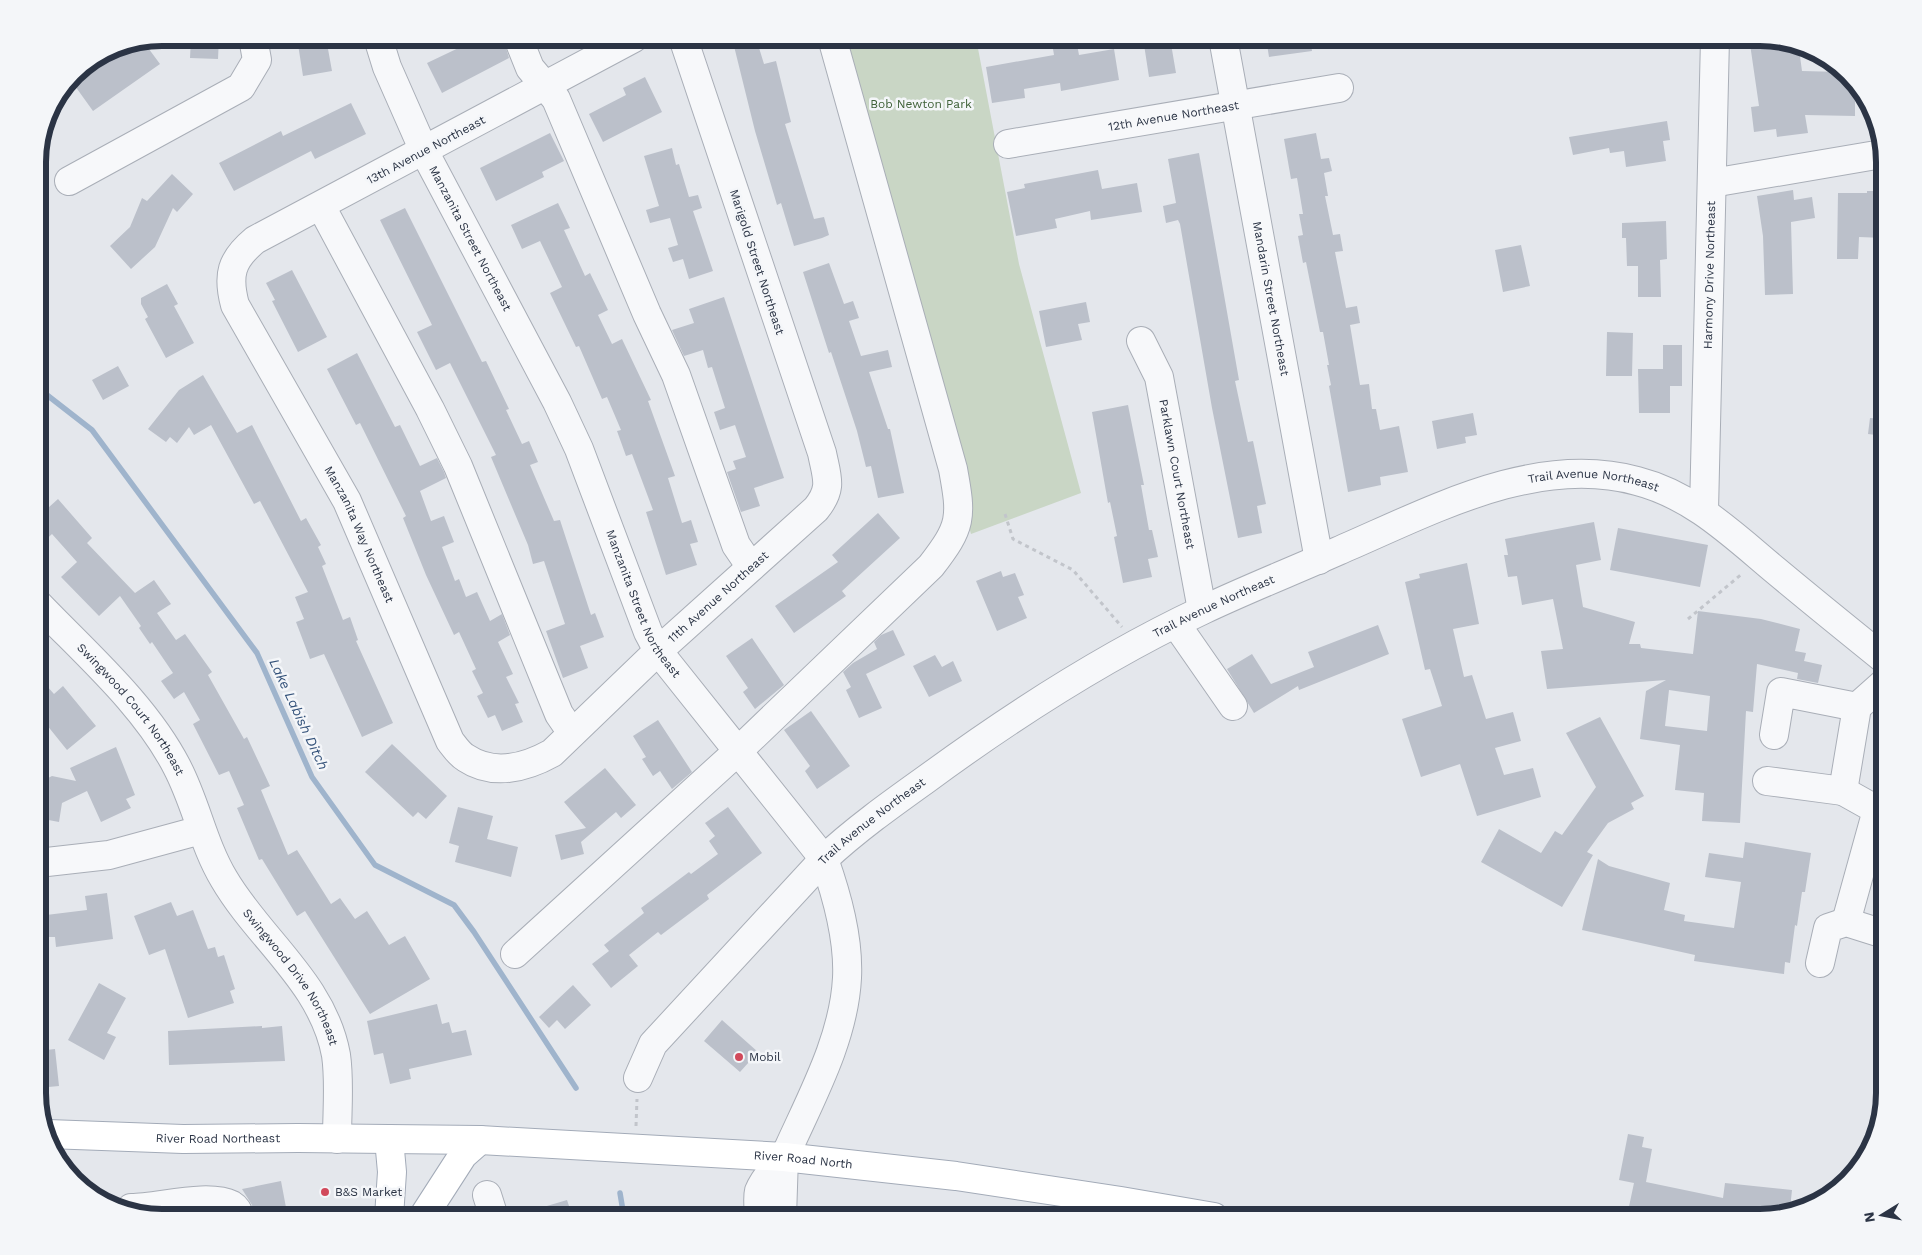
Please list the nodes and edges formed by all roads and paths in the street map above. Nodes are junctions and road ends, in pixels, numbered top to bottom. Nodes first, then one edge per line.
1 (254, 46) edge
2 (380, 46) edge
3 (521, 46) edge
4 (619, 46) edge
5 (686, 46) edge
6 (834, 46) edge
7 (1225, 46) edge
8 (1715, 46) edge
9 (545, 85) junction
10 (1339, 88) dead end
11 (1236, 105) junction
12 (1008, 144) dead end
13 (424, 151) junction
14 (1876, 155) edge
15 (69, 181) dead end
16 (1712, 183) junction
17 (320, 206) junction
18 (232, 275) joint
19 (1141, 341) dead end
20 (829, 486) joint
21 (1704, 511) junction
22 (1005, 514) dead end
23 (1761, 558) junction
24 (1319, 560) junction
25 (751, 567) junction
26 (1202, 610) junction
27 (46, 612) edge
28 (1688, 619) dead end
29 (1176, 624) junction
30 (1138, 644) junction
31 (658, 651) junction
32 (1876, 652) edge
33 (1876, 690) edge
34 (1232, 706) dead end
35 (1858, 706) junction
36 (572, 733) junction
37 (1774, 736) dead end
38 (738, 751) junction
39 (507, 770) joint
40 (1767, 781) dead end
41 (1843, 791) junction
42 (1876, 809) edge
43 (1876, 814) edge
44 (201, 830) junction
45 (824, 859) junction
46 (46, 862) edge
47 (1846, 922) junction
48 (1876, 931) edge
49 (515, 954) dead end
50 (1820, 963) dead end
51 (638, 1078) joint
52 (54, 1134) edge
53 (337, 1138) junction
54 (389, 1139) junction
55 (480, 1140) junction
56 (636, 1149) junction
57 (784, 1157) junction
58 (142, 1207) edge
59 (237, 1209) edge
60 (390, 1209) edge
61 (429, 1209) edge
62 (759, 1209) edge
63 (782, 1209) edge
64 (1165, 1209) edge

1 - 15 street
2 - 13 street, Manzanita Street Northeast
3 - 9 street
4 - 9 street, 13th Avenue Northeast
5 - 20 street, Marigold Street Northeast
6 - 38 street
7 - 11 street, Mandarin Street Northeast
8 - 16 street, Harmony Drive Northeast
9 - 13 street, 13th Avenue Northeast
9 - 25 street
10 - 11 street, 12th Avenue Northeast
11 - 12 street, 12th Avenue Northeast
11 - 24 street, Mandarin Street Northeast
13 - 17 street, 13th Avenue Northeast
13 - 31 street, Manzanita Street Northeast
14 - 16 street
16 - 21 street, Harmony Drive Northeast
17 - 18 street, 13th Avenue Northeast
17 - 36 street
18 - 39 street, Manzanita Way Northeast
19 - 26 street, Parklawn Court Northeast
20 - 25 street, 11th Avenue Northeast
21 - 23 street, Trail Avenue Northeast
21 - 24 street, Trail Avenue Northeast
22 - 30 path
23 - 28 path
23 - 32 street, Trail Avenue Northeast
24 - 26 street, Trail Avenue Northeast
25 - 31 street, 11th Avenue Northeast
26 - 29 street, Trail Avenue Northeast
27 - 44 street, Swingwood Court Northeast
29 - 30 street, Trail Avenue Northeast
29 - 34 street
30 - 45 street, Trail Avenue Northeast
31 - 36 street, 11th Avenue Northeast
31 - 38 street, Manzanita Street Northeast
33 - 35 street
35 - 37 street
35 - 41 street
36 - 39 street, 11th Avenue Northeast
38 - 45 street, Manzanita Street Northeast
38 - 49 street
40 - 41 street
41 - 42 street
43 - 47 street
44 - 46 street
44 - 53 street, Swingwood Drive Northeast
45 - 51 street, Trail Avenue Northeast
45 - 57 street, Manzanita Street Northeast
47 - 48 street
47 - 50 street
51 - 56 path
52 - 53 main road, River Road Northeast
53 - 54 main road, River Road Northeast
54 - 55 main road, River Road North
54 - 60 main road
55 - 56 main road, River Road North
55 - 61 main road
56 - 57 main road, River Road North
57 - 62 street
57 - 63 street
57 - 64 main road, River Road North
58 - 59 street

